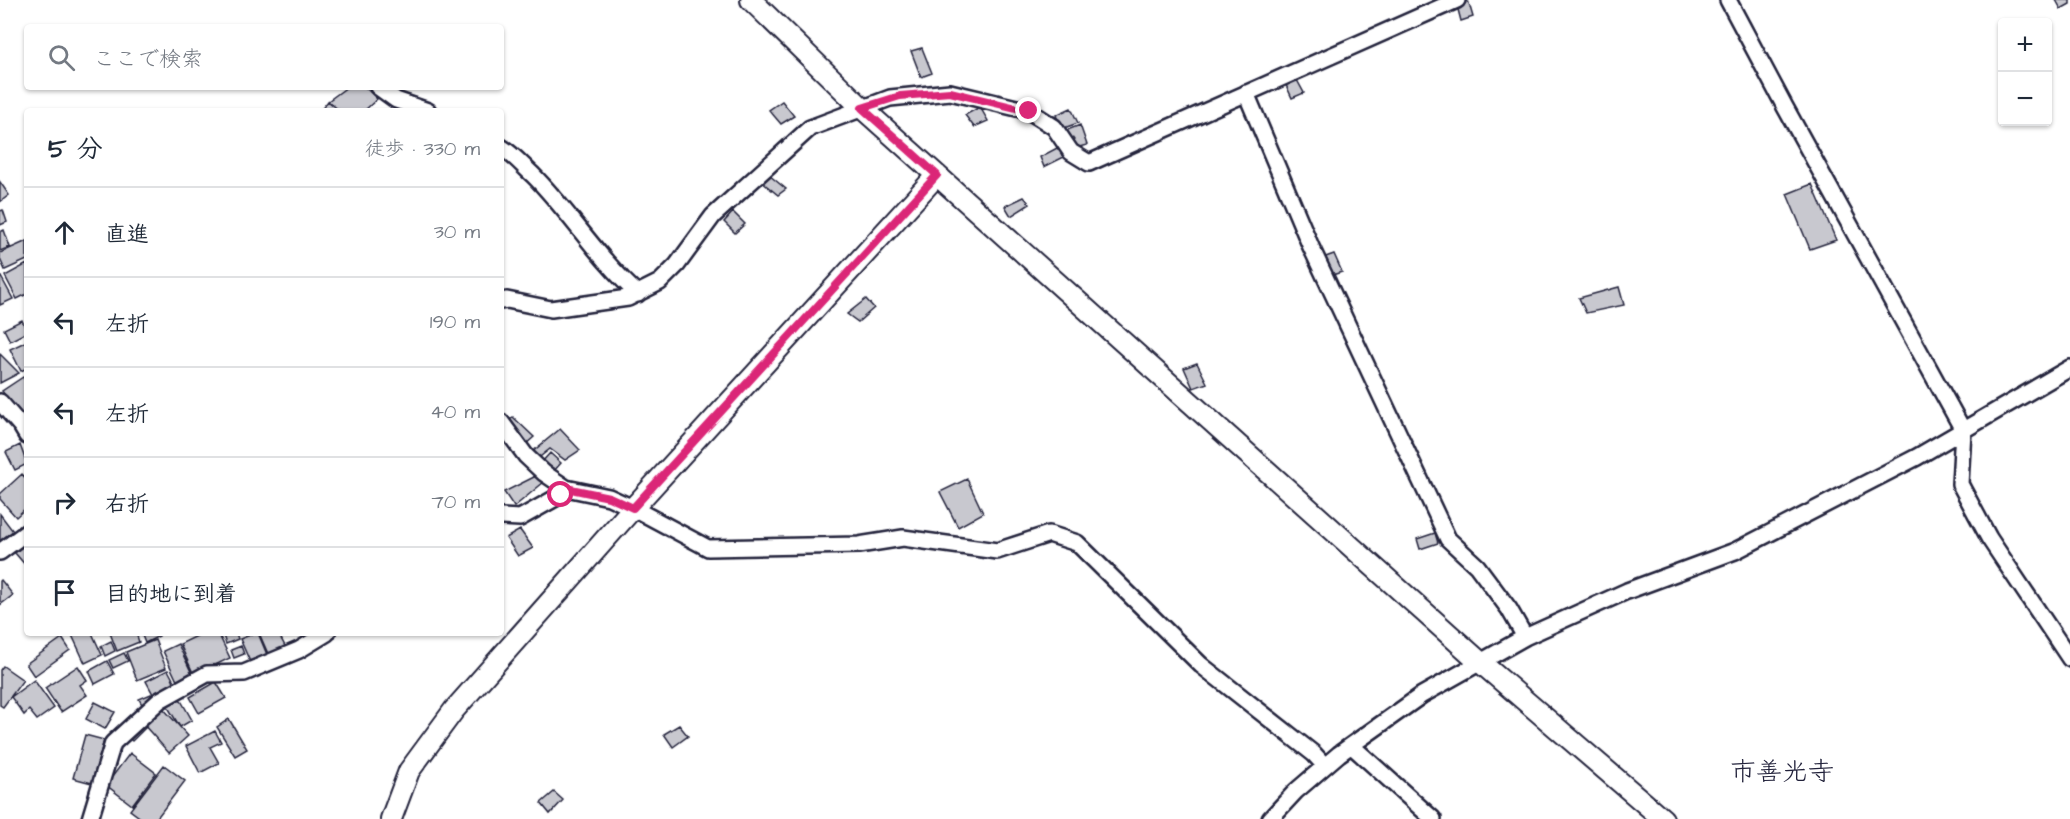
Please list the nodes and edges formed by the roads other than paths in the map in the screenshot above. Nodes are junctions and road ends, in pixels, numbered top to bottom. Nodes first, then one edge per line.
1 (751, 0) edge
2 (1457, 0) edge
3 (1728, 0) edge
4 (382, 90) edge
5 (1246, 93) junction
6 (419, 108) edge
7 (862, 108) junction
8 (504, 149) edge
9 (937, 175) junction
10 (638, 294) junction
11 (504, 300) edge
12 (2070, 368) edge
13 (0, 402) edge
14 (504, 426) edge
15 (24, 427) edge
16 (1963, 430) junction
17 (566, 488) junction
18 (633, 508) junction
19 (504, 517) edge
20 (24, 534) edge
21 (0, 552) edge
22 (322, 636) edge
23 (1525, 637) junction
24 (2070, 659) edge
25 (1480, 662) junction
26 (1352, 746) junction
27 (1325, 766) junction
28 (90, 819) edge
29 (391, 819) edge
30 (1270, 819) edge
31 (1433, 819) edge
32 (1663, 819) edge

1 - 7 street
2 - 5 street
3 - 16 street
4 - 6 street
5 - 7 street
5 - 23 street
7 - 9 street
7 - 10 street
8 - 10 street
9 - 18 street
9 - 25 street
10 - 11 street
12 - 16 street
13 - 15 street
14 - 17 street
16 - 23 street
16 - 24 street
17 - 18 street
17 - 19 street
18 - 27 street
18 - 29 street
20 - 21 street
22 - 28 street
23 - 25 street
25 - 26 street
25 - 32 street
26 - 27 street
26 - 31 street
27 - 30 street

